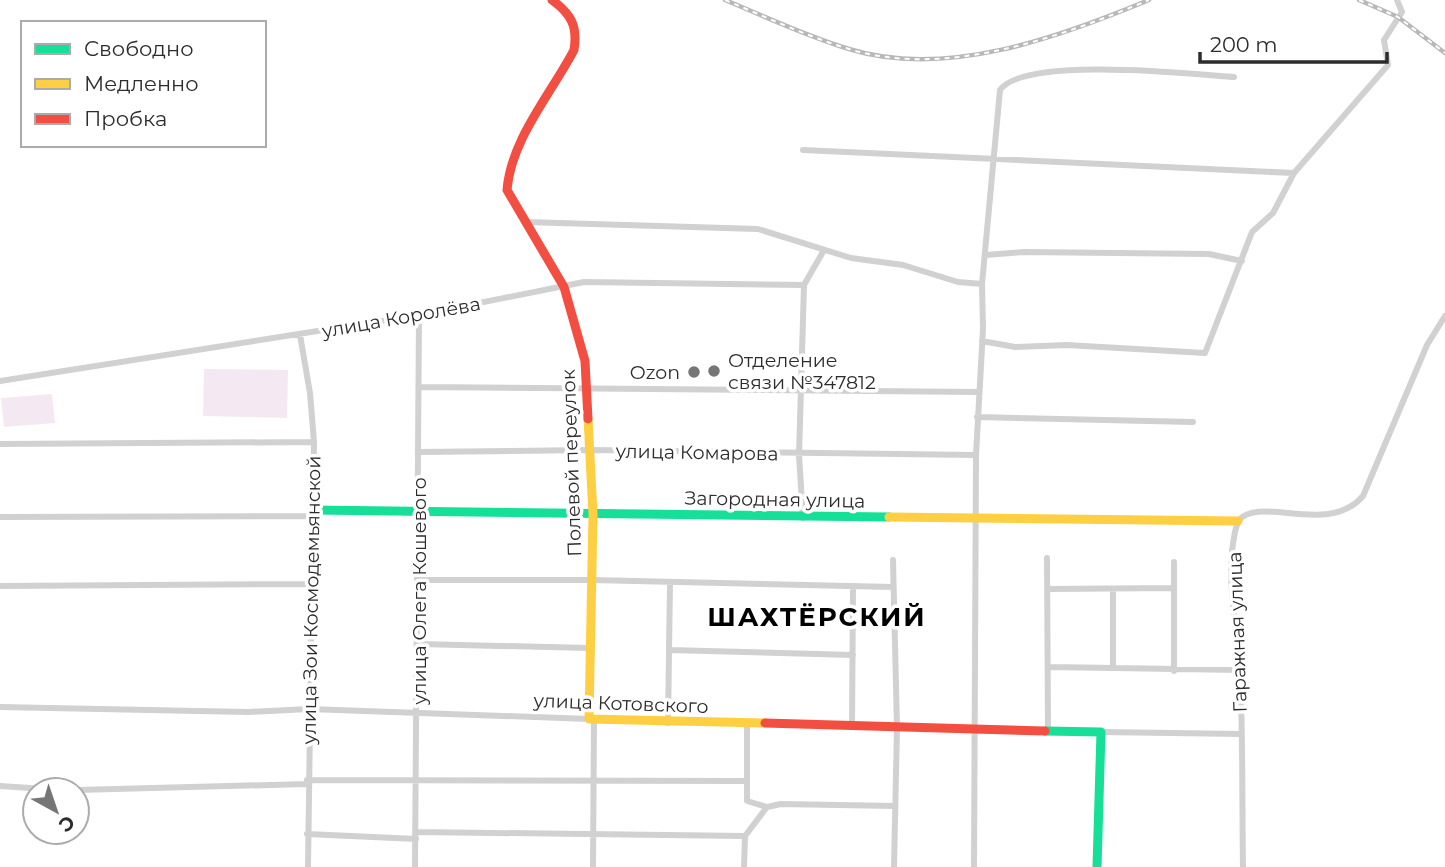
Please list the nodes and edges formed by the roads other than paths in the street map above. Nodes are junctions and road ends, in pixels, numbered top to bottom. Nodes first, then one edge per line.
1 (552, 0) edge
2 (1397, 0) edge
3 (1234, 76) dead end
4 (803, 150) dead end
5 (995, 161) junction
6 (1294, 173) junction
7 (526, 222) junction
8 (824, 250) junction
9 (985, 255) junction
10 (1242, 261) junction
11 (982, 284) junction
12 (804, 285) junction
13 (564, 287) junction
14 (419, 316) junction
15 (1445, 316) edge
16 (300, 335) junction
17 (982, 341) junction
18 (0, 381) edge
19 (589, 386) junction
20 (419, 387) junction
21 (801, 390) junction
22 (978, 391) junction
23 (977, 417) junction
24 (1193, 422) dead end
25 (314, 442) junction
26 (0, 444) edge
27 (591, 450) junction
28 (419, 452) junction
29 (799, 455) junction
30 (976, 455) junction
31 (312, 513) junction
32 (420, 513) junction
33 (593, 514) junction
34 (0, 517) edge
35 (803, 518) junction
36 (976, 518) junction
37 (1238, 521) junction
38 (1047, 558) dead end
39 (893, 560) dead end
40 (1174, 562) dead end
41 (419, 580) junction
42 (592, 580) junction
43 (670, 582) junction
44 (311, 584) junction
45 (0, 586) edge
46 (853, 586) junction
47 (893, 587) junction
48 (1174, 588) junction
49 (1048, 589) junction
50 (1113, 590) junction
51 (419, 644) junction
52 (590, 648) junction
53 (670, 650) junction
54 (853, 655) junction
55 (1050, 667) junction
56 (1113, 668) junction
57 (1240, 670) junction
58 (1174, 671) junction
59 (0, 707) edge
60 (309, 709) junction
61 (418, 713) junction
62 (591, 719) junction
63 (668, 723) junction
64 (747, 725) junction
65 (852, 727) junction
66 (897, 728) junction
67 (973, 729) junction
68 (1048, 730) junction
69 (1101, 732) junction
70 (1241, 734) junction
71 (416, 779) junction
72 (595, 779) junction
73 (746, 781) junction
74 (307, 782) junction
75 (0, 786) edge
76 (21, 787) edge
77 (91, 790) edge
78 (895, 806) junction
79 (767, 807) junction
80 (307, 834) junction
81 (593, 834) junction
82 (416, 835) junction
83 (745, 836) junction
84 (308, 867) edge
85 (415, 867) edge
86 (593, 867) edge
87 (744, 867) edge
88 (894, 867) edge
89 (974, 867) edge
90 (1097, 867) edge
91 (1243, 867) edge

1 - 7 street, Полевой переулок
2 - 6 street
3 - 5 street
4 - 5 street
5 - 6 street
5 - 9 street
6 - 10 street
7 - 8 street
7 - 13 street, Полевой переулок
8 - 11 street
8 - 12 street
9 - 10 street
9 - 11 street
10 - 17 street
11 - 17 street
12 - 13 street, улица Королёва
12 - 21 street
13 - 14 street, улица Королёва
13 - 19 street, Полевой переулок
14 - 16 street, улица Королёва
14 - 20 street, улица Олега Кошевого
15 - 37 street
16 - 18 street, улица Королёва
16 - 25 street, улица Зои Космодемьянской
17 - 22 street
19 - 20 street
19 - 21 street
19 - 27 street, Полевой переулок
20 - 28 street, улица Олега Кошевого
21 - 22 street
21 - 29 street
22 - 23 street
23 - 24 street
23 - 30 street
25 - 26 street
25 - 31 street, улица Зои Космодемьянской
27 - 28 street, улица Комарова
27 - 29 street, улица Комарова
27 - 33 street, Полевой переулок
28 - 32 street, улица Олега Кошевого
29 - 30 street, улица Комарова
29 - 35 street
30 - 36 street
31 - 32 street, Загородная улица
31 - 34 street
31 - 44 street, улица Зои Космодемьянской
32 - 33 street, Загородная улица
32 - 41 street, улица Олега Кошевого
33 - 35 street, Загородная улица
33 - 42 street, Полевой переулок
35 - 36 street, Загородная улица
36 - 37 street, Загородная улица
36 - 67 street
37 - 57 street, Гаражная улица
38 - 49 street
39 - 47 street
40 - 48 street
41 - 42 street
41 - 51 street, улица Олега Кошевого
42 - 43 street
42 - 52 street, Полевой переулок
43 - 46 street
43 - 53 street
44 - 45 street
44 - 60 street, улица Зои Космодемьянской
46 - 47 street
46 - 54 street
47 - 66 street
48 - 50 street
48 - 58 street
49 - 50 street
49 - 55 street
50 - 56 street
51 - 52 street
51 - 61 street, улица Олега Кошевого
52 - 62 street, Полевой переулок
53 - 54 street
53 - 63 street
54 - 65 street
55 - 56 street
55 - 68 street
56 - 58 street
57 - 58 street
57 - 70 street, Гаражная улица
59 - 60 street, улица Котовского
60 - 61 street, улица Котовского
60 - 74 street, улица Зои Космодемьянской
61 - 62 street, улица Котовского
61 - 71 street, улица Олега Кошевого
62 - 63 street, улица Котовского
62 - 72 street, Полевой переулок
63 - 64 street, улица Котовского
64 - 65 street, улица Котовского
64 - 73 street
65 - 66 street, улица Котовского
66 - 67 street, улица Котовского
66 - 78 street
67 - 68 street, улица Котовского
67 - 89 street
68 - 69 street, улица Котовского
69 - 70 street, улица Котовского
69 - 90 street
70 - 91 street, Гаражная улица
71 - 72 street
71 - 74 street
71 - 82 street, улица Олега Кошевого
72 - 73 street
72 - 81 street, Полевой переулок
73 - 79 street
74 - 77 street
74 - 80 street, улица Зои Космодемьянской
75 - 76 street
78 - 79 street
78 - 88 street
79 - 83 street
80 - 82 street
80 - 84 street, улица Зои Космодемьянской
81 - 82 street
81 - 83 street
81 - 86 street, Полевой переулок
82 - 85 street, улица Олега Кошевого
83 - 87 street

